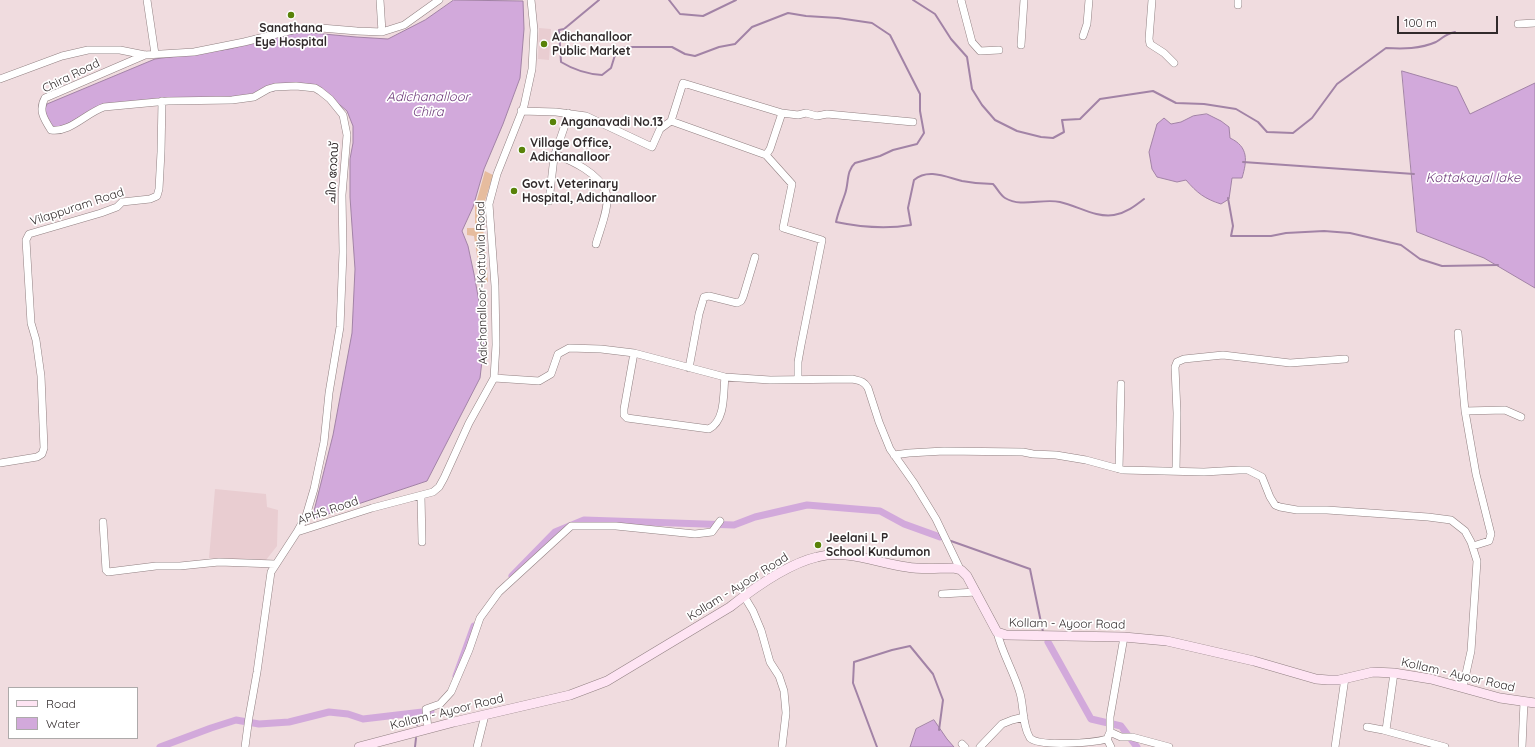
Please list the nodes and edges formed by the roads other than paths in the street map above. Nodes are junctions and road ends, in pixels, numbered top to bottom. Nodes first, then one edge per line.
1 (147, 0) edge
2 (380, 0) edge
3 (439, 0) edge
4 (531, 0) edge
5 (961, 0) edge
6 (1024, 0) edge
7 (1089, 0) edge
8 (1152, 0) edge
9 (1535, 23) edge
10 (1518, 24) dead end
11 (382, 32) junction
12 (1083, 36) dead end
13 (1021, 45) dead end
14 (999, 50) dead end
15 (156, 54) junction
16 (145, 55) junction
17 (1174, 63) dead end
18 (0, 79) edge
19 (162, 101) junction
20 (521, 111) junction
21 (782, 112) junction
22 (568, 113) junction
23 (671, 121) junction
24 (913, 122) dead end
25 (59, 131) joint
26 (555, 154) junction
27 (766, 155) junction
28 (549, 201) dead end
29 (596, 244) dead end
30 (755, 257) dead end
31 (1458, 333) dead end
32 (634, 353) junction
33 (1345, 360) dead end
34 (689, 368) junction
35 (725, 377) junction
36 (494, 378) junction
37 (798, 379) junction
38 (1121, 384) dead end
39 (1465, 411) junction
40 (1521, 417) dead end
41 (894, 455) junction
42 (0, 463) edge
43 (1119, 469) junction
44 (1176, 471) junction
45 (421, 496) junction
46 (720, 521) dead end
47 (103, 522) dead end
48 (297, 532) junction
49 (422, 542) dead end
50 (1472, 546) junction
51 (276, 564) junction
52 (960, 570) junction
53 (976, 592) junction
54 (942, 594) dead end
55 (744, 596) junction
56 (997, 632) junction
57 (1124, 637) junction
58 (1394, 673) junction
59 (1345, 678) junction
60 (1463, 687) junction
61 (1524, 702) junction
62 (1535, 703) edge
63 (485, 715) junction
64 (1024, 717) junction
65 (1367, 727) dead end
66 (428, 729) junction
67 (1386, 730) junction
68 (1109, 736) junction
69 (246, 747) edge
70 (359, 747) edge
71 (477, 747) edge
72 (782, 747) edge
73 (980, 747) edge
74 (1111, 747) edge
75 (1168, 747) edge
76 (1335, 747) edge
77 (1445, 747) edge
78 (1522, 747) edge

1 - 15 street
2 - 11 street
3 - 11 street
4 - 20 street, Adichanalloor-Kottuvila Road
5 - 14 street
6 - 13 street
7 - 12 street
8 - 17 street
9 - 10 street
11 - 15 street
15 - 16 street
16 - 18 street
16 - 25 street, Chira Road
19 - 25 street, ചിറ റോഡ്
19 - 42 street, Vilappuram Road
19 - 48 street, ചിറ റോഡ്
20 - 22 street
20 - 36 street, Adichanalloor-Kottuvila Road
21 - 23 street
21 - 24 street
21 - 27 street
22 - 23 street
22 - 26 street
23 - 27 street
26 - 28 street
26 - 29 street
27 - 37 street
30 - 34 street
31 - 39 street
32 - 34 street, Adichanalloor-Kottuvila Road
32 - 35 street
32 - 36 street, Adichanalloor-Kottuvila Road
33 - 44 street
34 - 35 street, Adichanalloor-Kottuvila Road
35 - 37 street, Adichanalloor-Kottuvila Road
36 - 45 street, APHS Road
37 - 41 street, Adichanalloor-Kottuvila Road
38 - 43 street
39 - 40 street
39 - 50 street
41 - 43 street
41 - 52 street, Adichanalloor-Kottuvila Road
43 - 44 street
44 - 50 street
45 - 48 street, APHS Road
45 - 49 street
46 - 66 street
47 - 51 street
48 - 51 street, APHS Road
50 - 60 street
51 - 69 street, APHS Road
52 - 53 main road, Kollam - Ayoor Road
52 - 55 main road, Kollam - Ayoor Road
53 - 54 street
53 - 56 main road, Kollam - Ayoor Road
55 - 63 main road, Kollam - Ayoor Road
55 - 72 street
56 - 57 main road, Kollam - Ayoor Road
56 - 64 street
57 - 59 main road, Kollam - Ayoor Road
57 - 68 street
58 - 59 main road, Kollam - Ayoor Road
58 - 60 main road, Kollam - Ayoor Road
58 - 67 street
59 - 76 street
60 - 61 main road, Kollam - Ayoor Road
61 - 62 main road, Kollam - Ayoor Road
61 - 78 street
63 - 66 main road, Kollam - Ayoor Road
63 - 71 street
64 - 68 street
64 - 73 street
65 - 67 street
66 - 70 main road, Kollam - Ayoor Road
67 - 77 street
68 - 74 street
68 - 75 street

